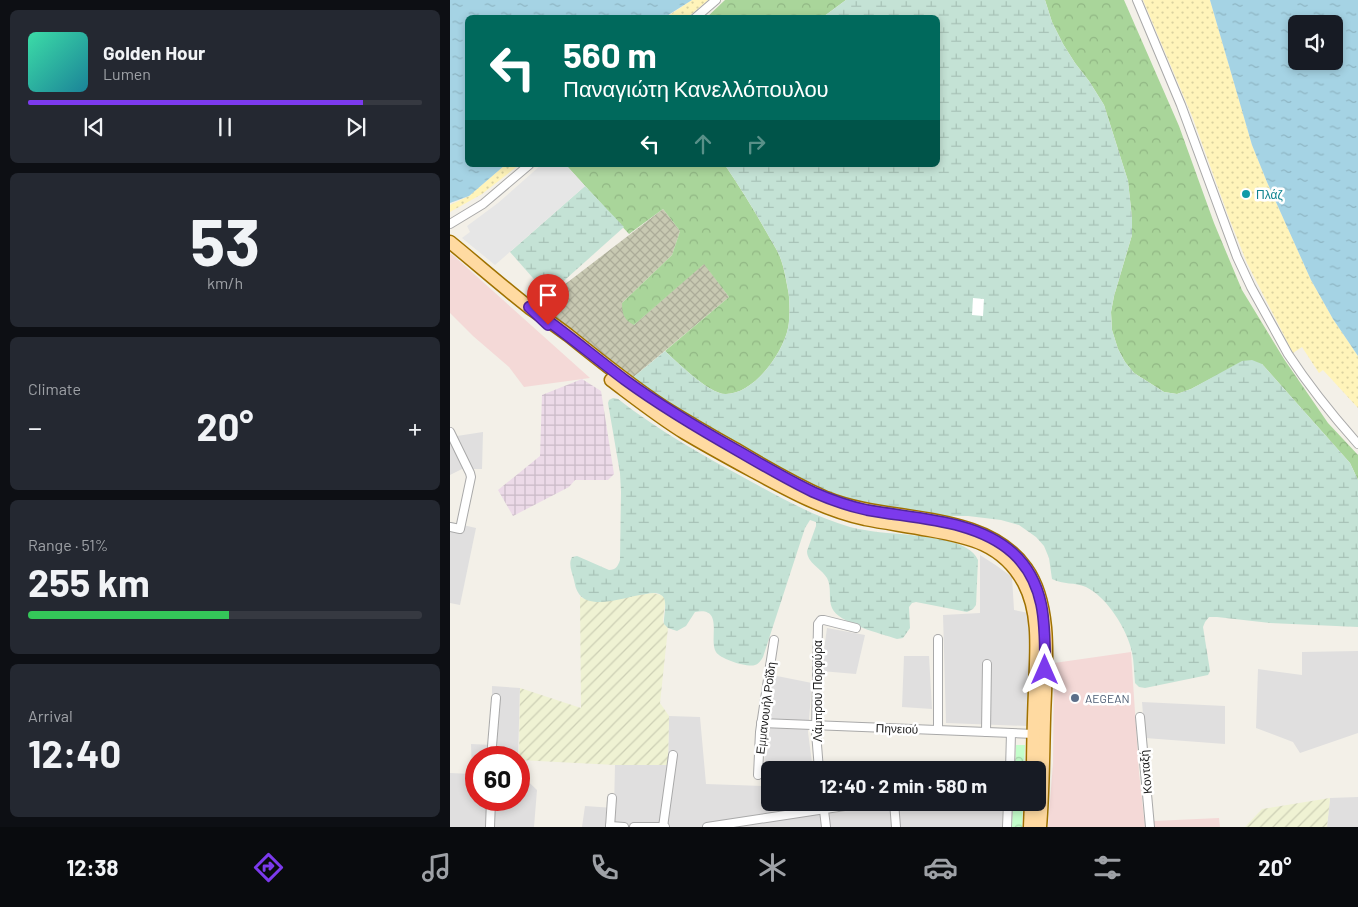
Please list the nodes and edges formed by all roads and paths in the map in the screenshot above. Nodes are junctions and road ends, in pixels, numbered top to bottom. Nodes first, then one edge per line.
1 (716, 0) edge
2 (1137, 0) edge
3 (698, 15) edge
4 (527, 167) edge
5 (450, 224) edge
6 (450, 242) edge
7 (529, 307) junction
8 (450, 432) edge
9 (1358, 444) edge
10 (450, 527) edge
11 (856, 628) dead end
12 (938, 639) dead end
13 (774, 640) dead end
14 (987, 664) dead end
15 (496, 698) dead end
16 (1140, 717) dead end
17 (761, 723) junction
18 (816, 725) junction
19 (938, 730) junction
20 (986, 732) junction
21 (1011, 733) junction
22 (1034, 734) junction
23 (492, 746) edge
24 (673, 755) dead end
25 (818, 761) edge
26 (1010, 761) edge
27 (1033, 761) edge
28 (758, 775) dead end
29 (612, 798) dead end
30 (491, 811) edge
31 (804, 811) edge
32 (824, 811) edge
33 (895, 811) edge
34 (1008, 811) edge
35 (1031, 811) edge
36 (751, 824) edge
37 (610, 826) edge
38 (490, 827) edge
39 (624, 827) edge
40 (634, 827) edge
41 (664, 827) edge
42 (707, 827) edge
43 (826, 827) edge
44 (896, 827) edge
45 (1008, 827) edge
46 (1030, 827) edge
47 (1040, 827) edge
48 (1150, 827) edge

1 - 3 street
2 - 9 street
4 - 5 street
6 - 7 main road
7 - 22 main road
7 - 47 main road
8 - 10 street
11 - 18 street, Λάμπρου Πορφύρα
12 - 19 street
13 - 17 street, Εμμανουήλ Ροΐδη
14 - 20 street
15 - 23 street
16 - 48 street, Κονταξή
17 - 18 street, Πηνειού
17 - 28 street, Εμμανουήλ Ροΐδη
18 - 19 street, Πηνειού
18 - 25 street, Λάμπρου Πορφύρα
19 - 20 street, Πηνειού
20 - 21 street, Πηνειού
21 - 22 street, Πηνειού
21 - 26 street
22 - 27 main road
24 - 41 street
29 - 37 street
30 - 38 street
31 - 36 street
32 - 43 street
33 - 44 street
34 - 45 street
35 - 46 main road
36 - 42 street
37 - 39 street
40 - 41 street

